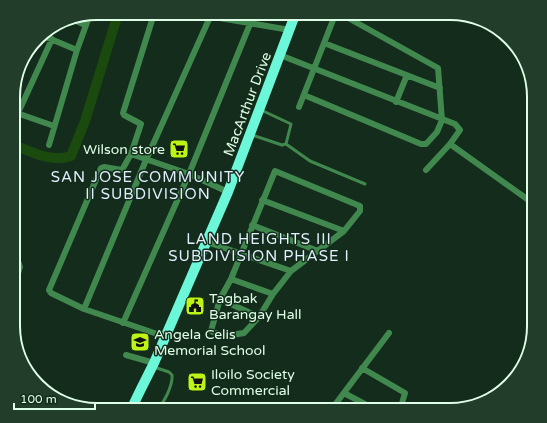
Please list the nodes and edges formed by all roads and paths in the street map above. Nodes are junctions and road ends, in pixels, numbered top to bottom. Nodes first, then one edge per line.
1 (152, 20) edge
2 (206, 20) edge
3 (229, 20) edge
4 (293, 20) edge
5 (332, 20) edge
6 (351, 20) edge
7 (87, 21) edge
8 (79, 22) edge
9 (85, 24) junction
10 (250, 24) junction
11 (290, 30) junction
12 (48, 38) edge
13 (52, 39) junction
14 (324, 43) junction
15 (77, 50) junction
16 (280, 55) junction
17 (313, 69) junction
18 (407, 75) junction
19 (440, 88) junction
20 (304, 95) junction
21 (396, 102) junction
22 (20, 104) edge
23 (299, 107) dead end
24 (260, 109) junction
25 (20, 113) edge
26 (442, 120) junction
27 (54, 126) junction
28 (250, 134) junction
29 (286, 144) junction
30 (450, 144) junction
31 (49, 145) dead end
32 (131, 154) junction
33 (146, 160) junction
34 (426, 170) dead end
35 (189, 174) junction
36 (364, 184) dead end
37 (228, 192) junction
38 (527, 199) edge
39 (262, 200) junction
40 (252, 225) junction
41 (344, 231) junction
42 (208, 242) junction
43 (318, 251) junction
44 (242, 253) junction
45 (291, 271) junction
46 (231, 279) junction
47 (273, 294) junction
48 (220, 299) junction
49 (84, 309) junction
50 (260, 317) junction
51 (123, 323) junction
52 (389, 333) dead end
53 (166, 337) junction
54 (126, 355) dead end
55 (153, 365) junction
56 (362, 368) junction
57 (344, 393) junction
58 (137, 403) edge
59 (162, 403) edge
60 (336, 403) edge
61 (363, 403) edge
62 (402, 403) edge

1 - 32 street
2 - 33 street
3 - 10 street
4 - 11 main road, MacArthur Drive
5 - 14 street
6 - 19 street
7 - 9 street
8 - 9 street
9 - 15 street
10 - 11 street
10 - 35 street
11 - 16 main road, MacArthur Drive
12 - 13 street
13 - 15 street
13 - 22 street
14 - 17 street
14 - 18 street
15 - 27 street
16 - 17 street
16 - 24 main road, MacArthur Drive
17 - 20 street
17 - 21 street
18 - 19 street
18 - 21 street
19 - 26 street
20 - 23 street
20 - 26 street
21 - 26 street
24 - 28 main road, MacArthur Drive
24 - 29 lane
25 - 27 street
26 - 30 street
27 - 31 street
28 - 29 lane
28 - 37 main road, MacArthur Drive
29 - 36 lane
30 - 34 street
30 - 38 street
32 - 33 street
32 - 49 street
33 - 35 street
33 - 49 street
35 - 37 street
35 - 51 street
37 - 42 main road, MacArthur Drive
39 - 40 street
39 - 41 street
39 - 41 street
40 - 43 street
40 - 44 street
41 - 43 street
42 - 44 street
42 - 53 main road, MacArthur Drive
43 - 45 street
44 - 45 street
44 - 46 street
45 - 47 street
46 - 47 street
46 - 48 street
47 - 50 street
48 - 50 street
48 - 50 street
49 - 51 street
51 - 53 street
52 - 56 street
53 - 55 main road, MacArthur Drive
54 - 55 street
55 - 58 main road, MacArthur Drive
55 - 59 lane
56 - 57 street
56 - 62 street
57 - 60 street
57 - 61 street

